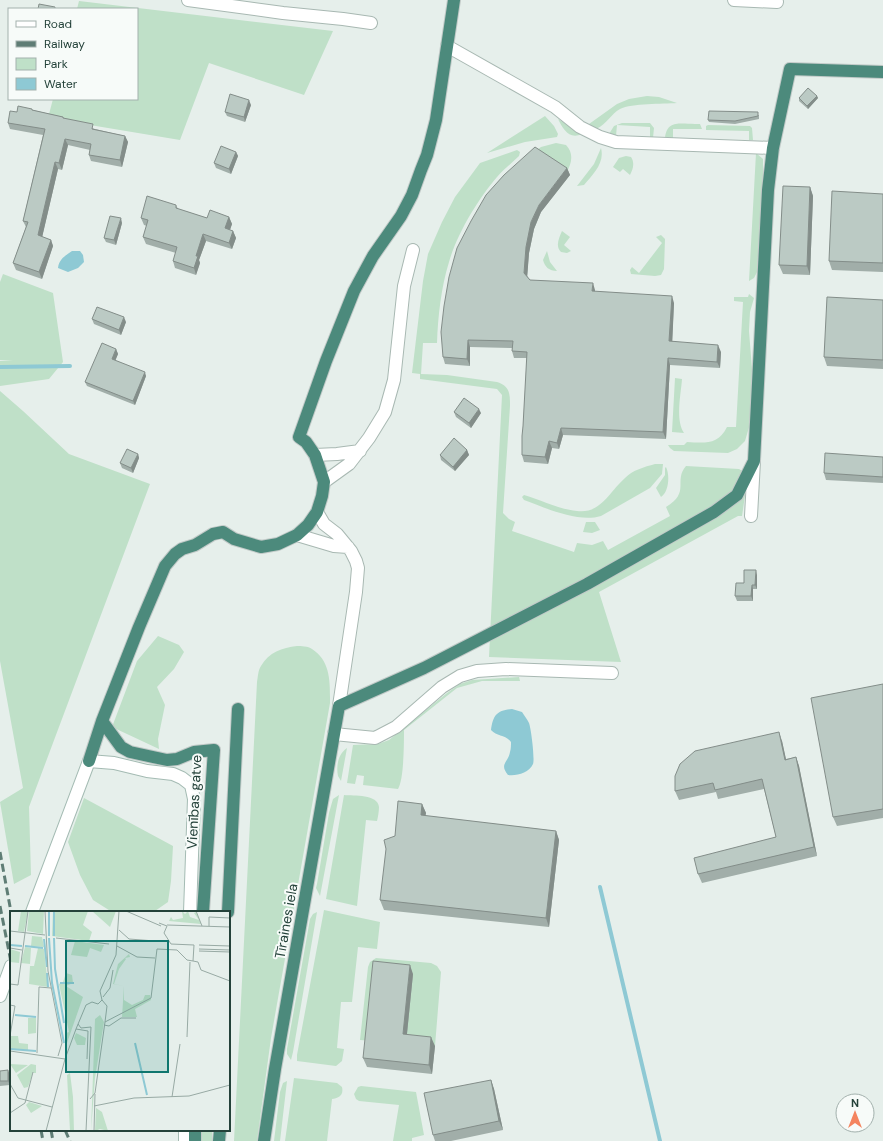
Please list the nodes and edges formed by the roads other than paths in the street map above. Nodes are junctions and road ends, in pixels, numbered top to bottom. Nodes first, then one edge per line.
1 (188, 0) edge
2 (454, 0) edge
3 (734, 0) edge
4 (777, 2) dead end
5 (371, 24) dead end
6 (448, 46) junction
7 (883, 72) edge
8 (773, 148) junction
9 (412, 250) dead end
10 (360, 451) junction
11 (315, 455) junction
12 (754, 461) junction
13 (324, 482) junction
14 (317, 512) junction
15 (751, 516) dead end
16 (297, 535) junction
17 (348, 547) junction
18 (612, 673) dead end
19 (339, 706) junction
20 (238, 709) dead end
21 (102, 721) junction
22 (334, 734) junction
23 (88, 761) junction
24 (32, 911) edge
25 (190, 911) edge
26 (203, 911) edge
27 (228, 911) edge
28 (10, 969) edge
29 (0, 996) edge
30 (264, 1141) edge

1 - 5 street
2 - 6 highway
3 - 4 street
6 - 8 street
6 - 11 highway
7 - 8 highway
8 - 12 highway
9 - 10 street
10 - 11 street
10 - 13 street
11 - 13 highway
12 - 15 street
12 - 19 highway
13 - 14 highway
14 - 16 highway
14 - 17 street
16 - 17 street
16 - 21 highway
17 - 19 street
18 - 22 street
19 - 22 highway, Tīraines iela
20 - 27 highway
21 - 23 highway
21 - 26 highway, Vienības gatve
22 - 30 highway, Tīraines iela
23 - 24 street
23 - 25 street, Vienības gatve
28 - 29 street

